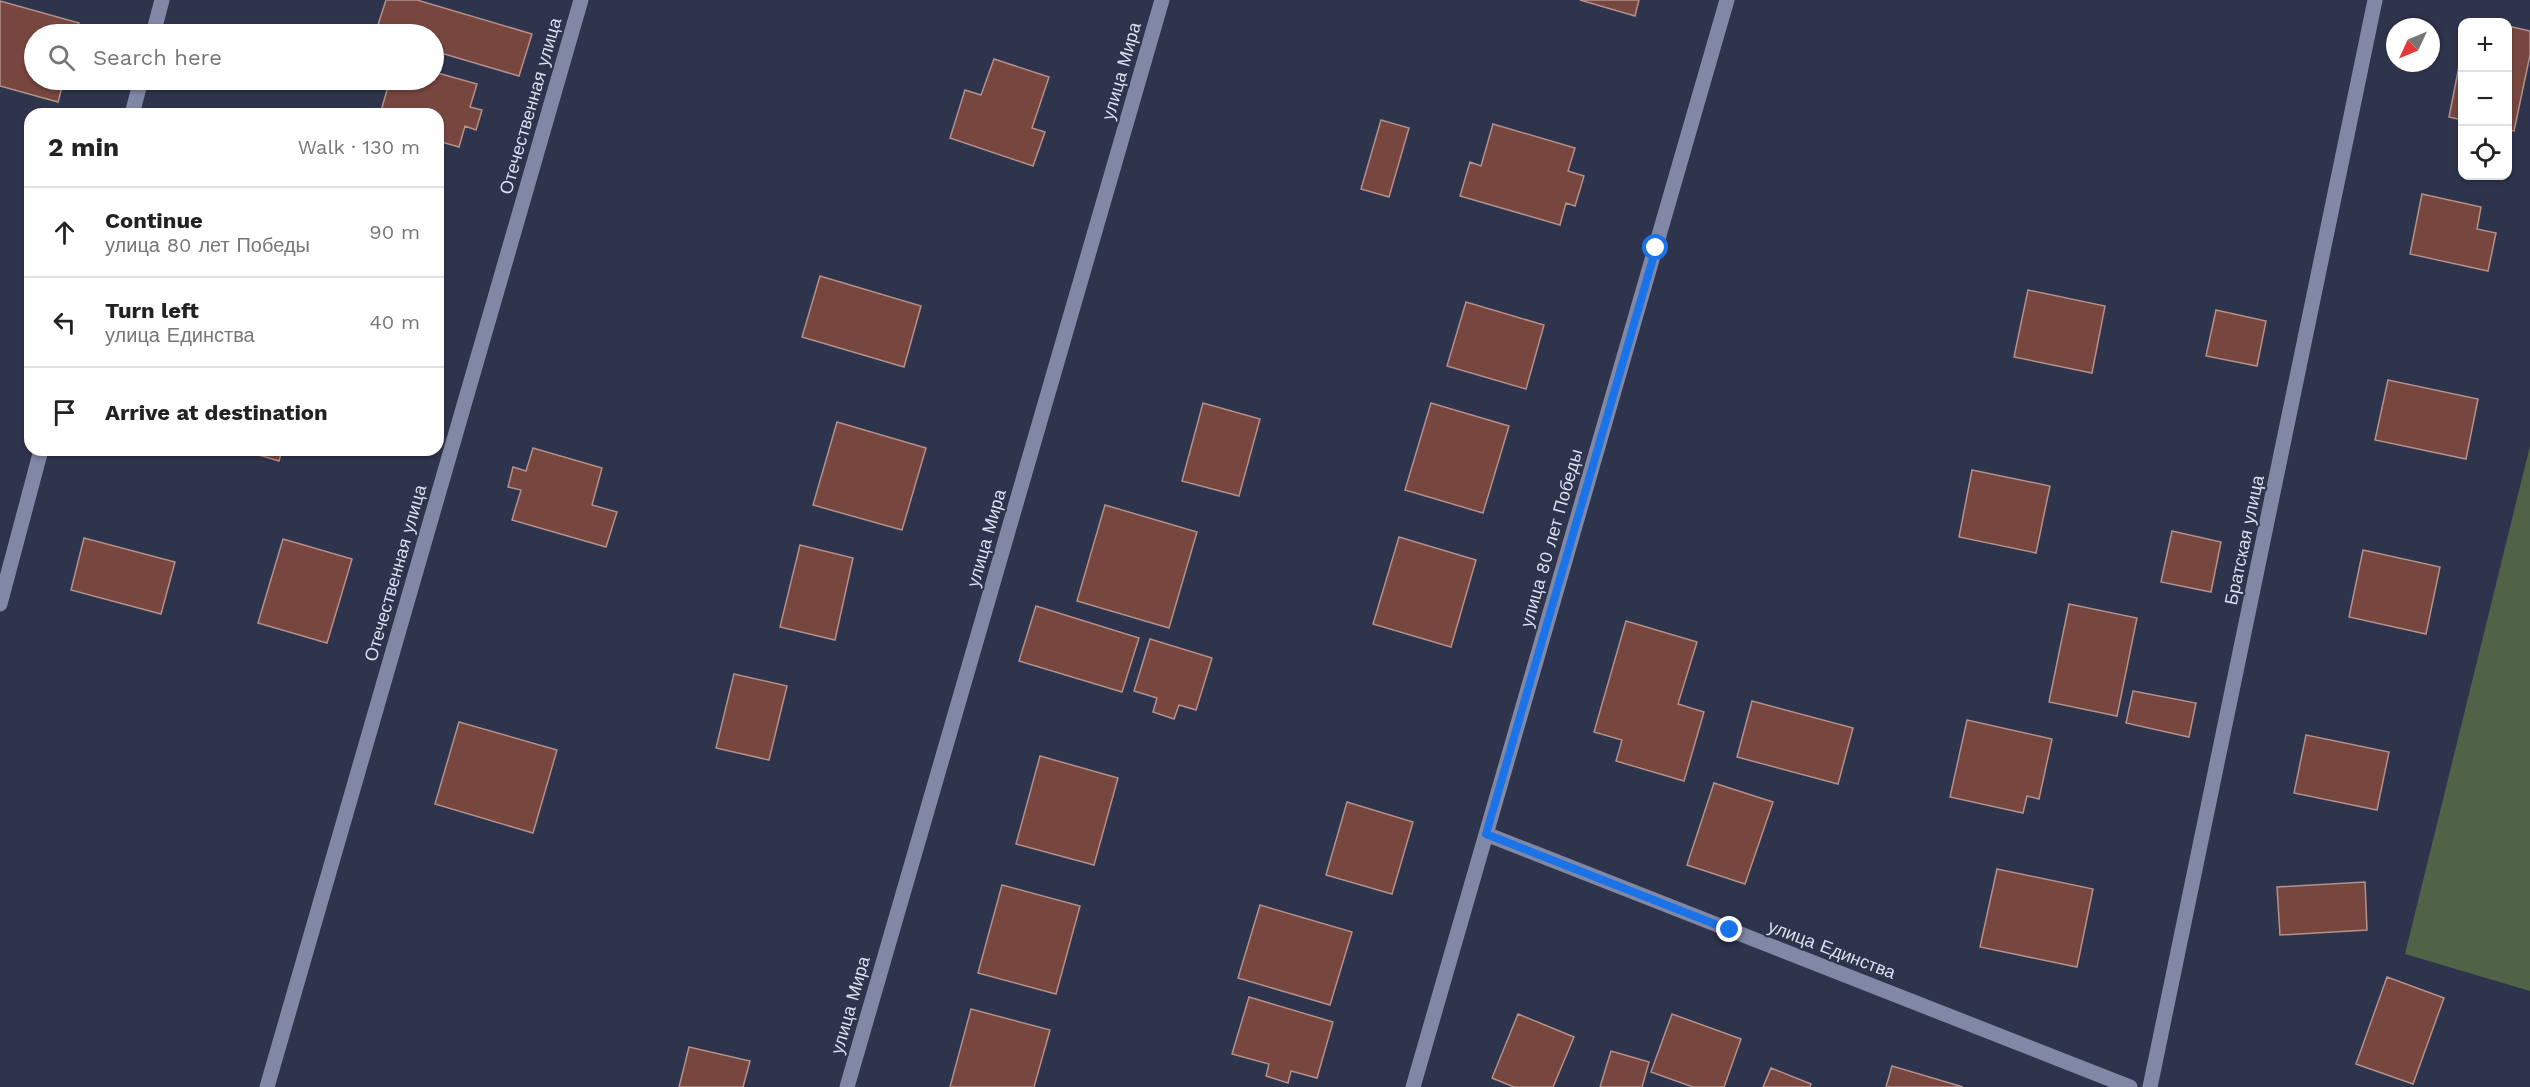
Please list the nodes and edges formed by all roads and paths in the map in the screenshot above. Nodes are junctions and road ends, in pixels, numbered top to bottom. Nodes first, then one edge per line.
1 (162, 0) edge
2 (581, 0) edge
3 (1162, 0) edge
4 (1727, 0) edge
5 (2375, 0) edge
6 (156, 24) edge
7 (138, 90) edge
8 (134, 108) edge
9 (39, 456) edge
10 (0, 604) edge
11 (1486, 834) junction
12 (267, 1087) edge
13 (847, 1087) edge
14 (1413, 1087) edge
15 (2130, 1087) edge
16 (2150, 1087) edge

1 - 6 street
2 - 12 street, Отечественная улица
3 - 13 street, улица Мира
4 - 11 street, улица 80 лет Победы
5 - 16 street, Братская улица
7 - 8 street
9 - 10 street
11 - 14 street, улица 80 лет Победы
11 - 15 street, улица Единства

